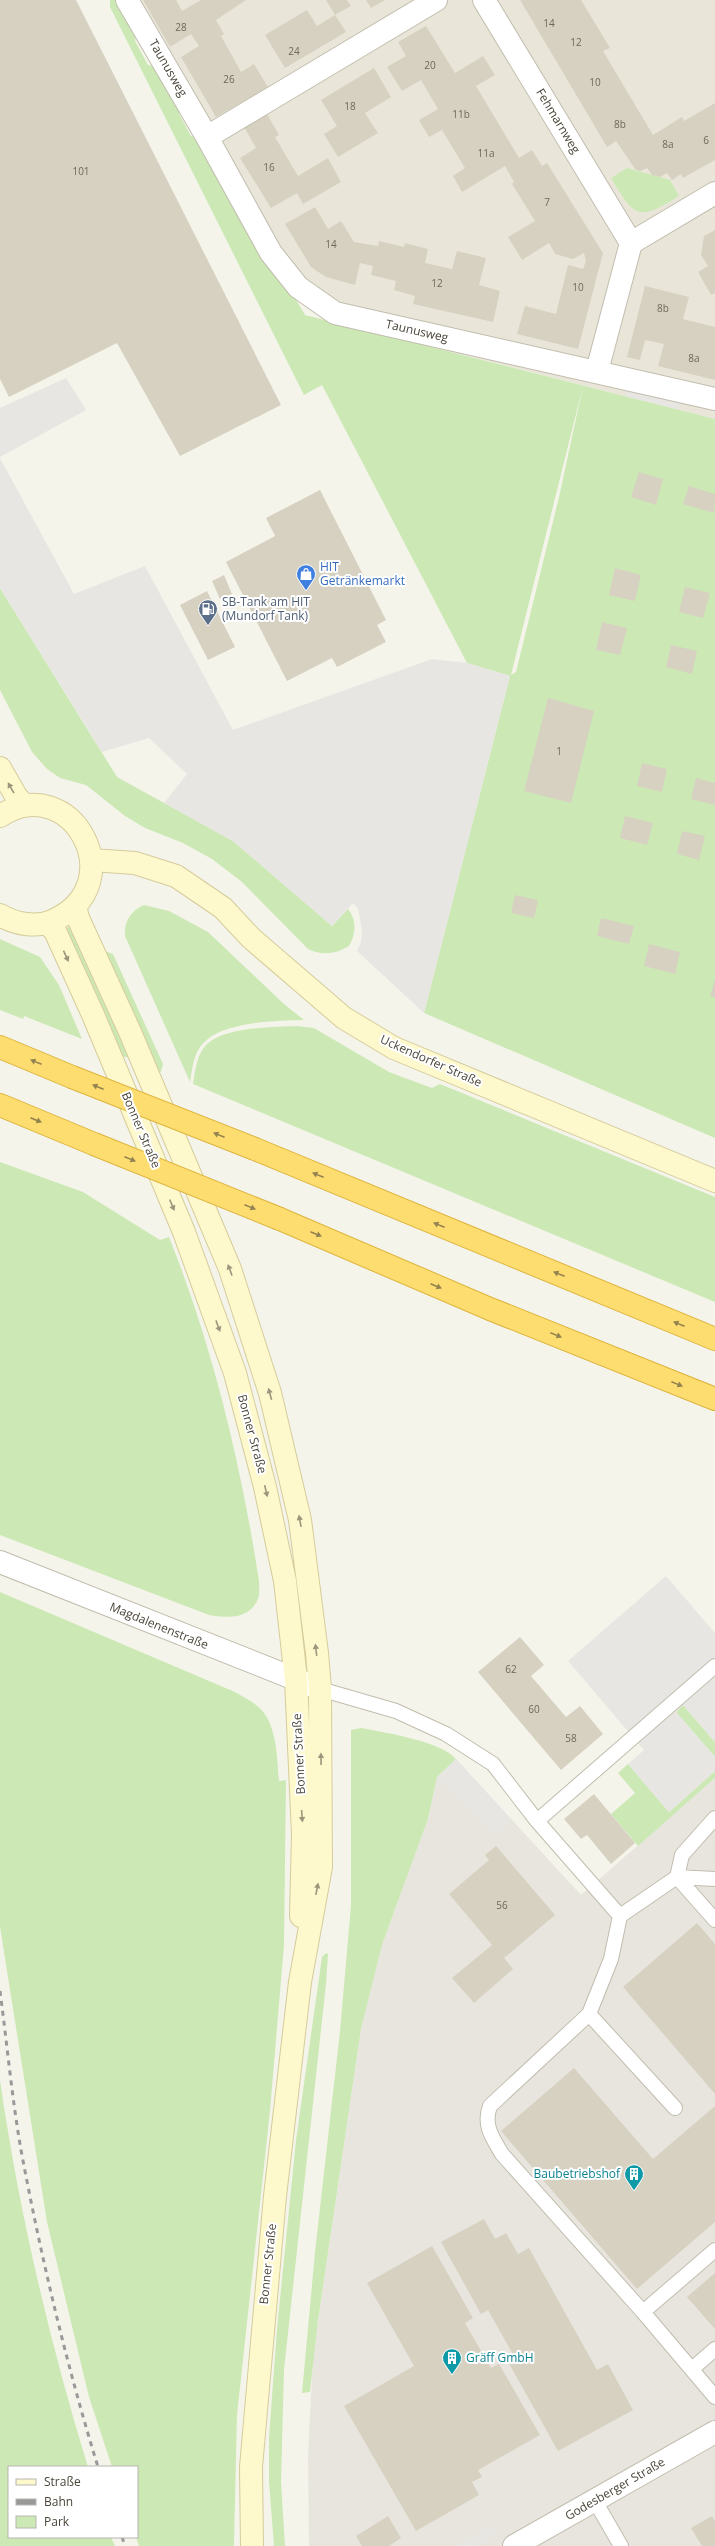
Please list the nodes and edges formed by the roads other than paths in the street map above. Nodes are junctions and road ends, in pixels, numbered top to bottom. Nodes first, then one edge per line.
1 (128, 0) edge
2 (436, 0) edge
3 (484, 0) edge
4 (207, 137) junction
5 (715, 193) edge
6 (631, 242) junction
7 (597, 371) junction
8 (715, 399) edge
9 (0, 768) edge
10 (25, 806) junction
11 (0, 816) edge
12 (92, 860) junction
13 (75, 906) junction
14 (0, 915) edge
15 (47, 923) junction
16 (0, 1047) edge
17 (0, 1105) edge
18 (715, 1181) edge
19 (715, 1339) edge
20 (715, 1399) edge
21 (0, 1562) edge
22 (715, 1666) edge
23 (296, 1679) junction
24 (320, 1689) junction
25 (715, 1818) edge
26 (537, 1822) junction
27 (677, 1876) junction
28 (715, 1879) edge
29 (620, 1916) junction
30 (715, 1920) edge
31 (300, 1982) junction
32 (589, 2014) junction
33 (675, 2108) dead end
34 (715, 2250) edge
35 (643, 2312) junction
36 (715, 2349) edge
37 (692, 2369) junction
38 (715, 2397) edge
39 (715, 2432) edge
40 (594, 2501) junction
41 (252, 2546) edge
42 (514, 2546) edge
43 (622, 2546) edge

1 - 4 street, Taunusweg
2 - 4 street
3 - 6 street, Fehmarnweg
4 - 7 street, Taunusweg
5 - 6 street
6 - 7 street
7 - 8 street, Taunusweg
10 -> 9 street
10 - 11 street
10 - 12 street
12 - 13 street
12 - 18 street, Uckendorfer Straße
13 - 15 street
24 -> 13 street, Bonner Straße
14 - 15 street
15 -> 23 street, Bonner Straße
19 -> 16 highway, bridge
17 -> 20 highway, bridge
21 - 23 street, Magdalenenstraße
22 - 26 lane
23 - 24 street, Magdalenenstraße
23 -> 31 street, Bonner Straße
24 - 26 lane
31 -> 24 street, Bonner Straße
25 - 27 lane
26 - 29 lane
27 - 28 lane
27 - 29 lane
27 - 30 lane
29 - 32 lane
31 - 41 street, Bonner Straße
32 - 33 lane
32 - 35 lane
34 - 35 lane
35 - 37 lane
36 - 37 lane
37 - 38 lane
39 - 40 street, Godesberger Straße
40 - 42 street, Godesberger Straße
40 - 43 lane

